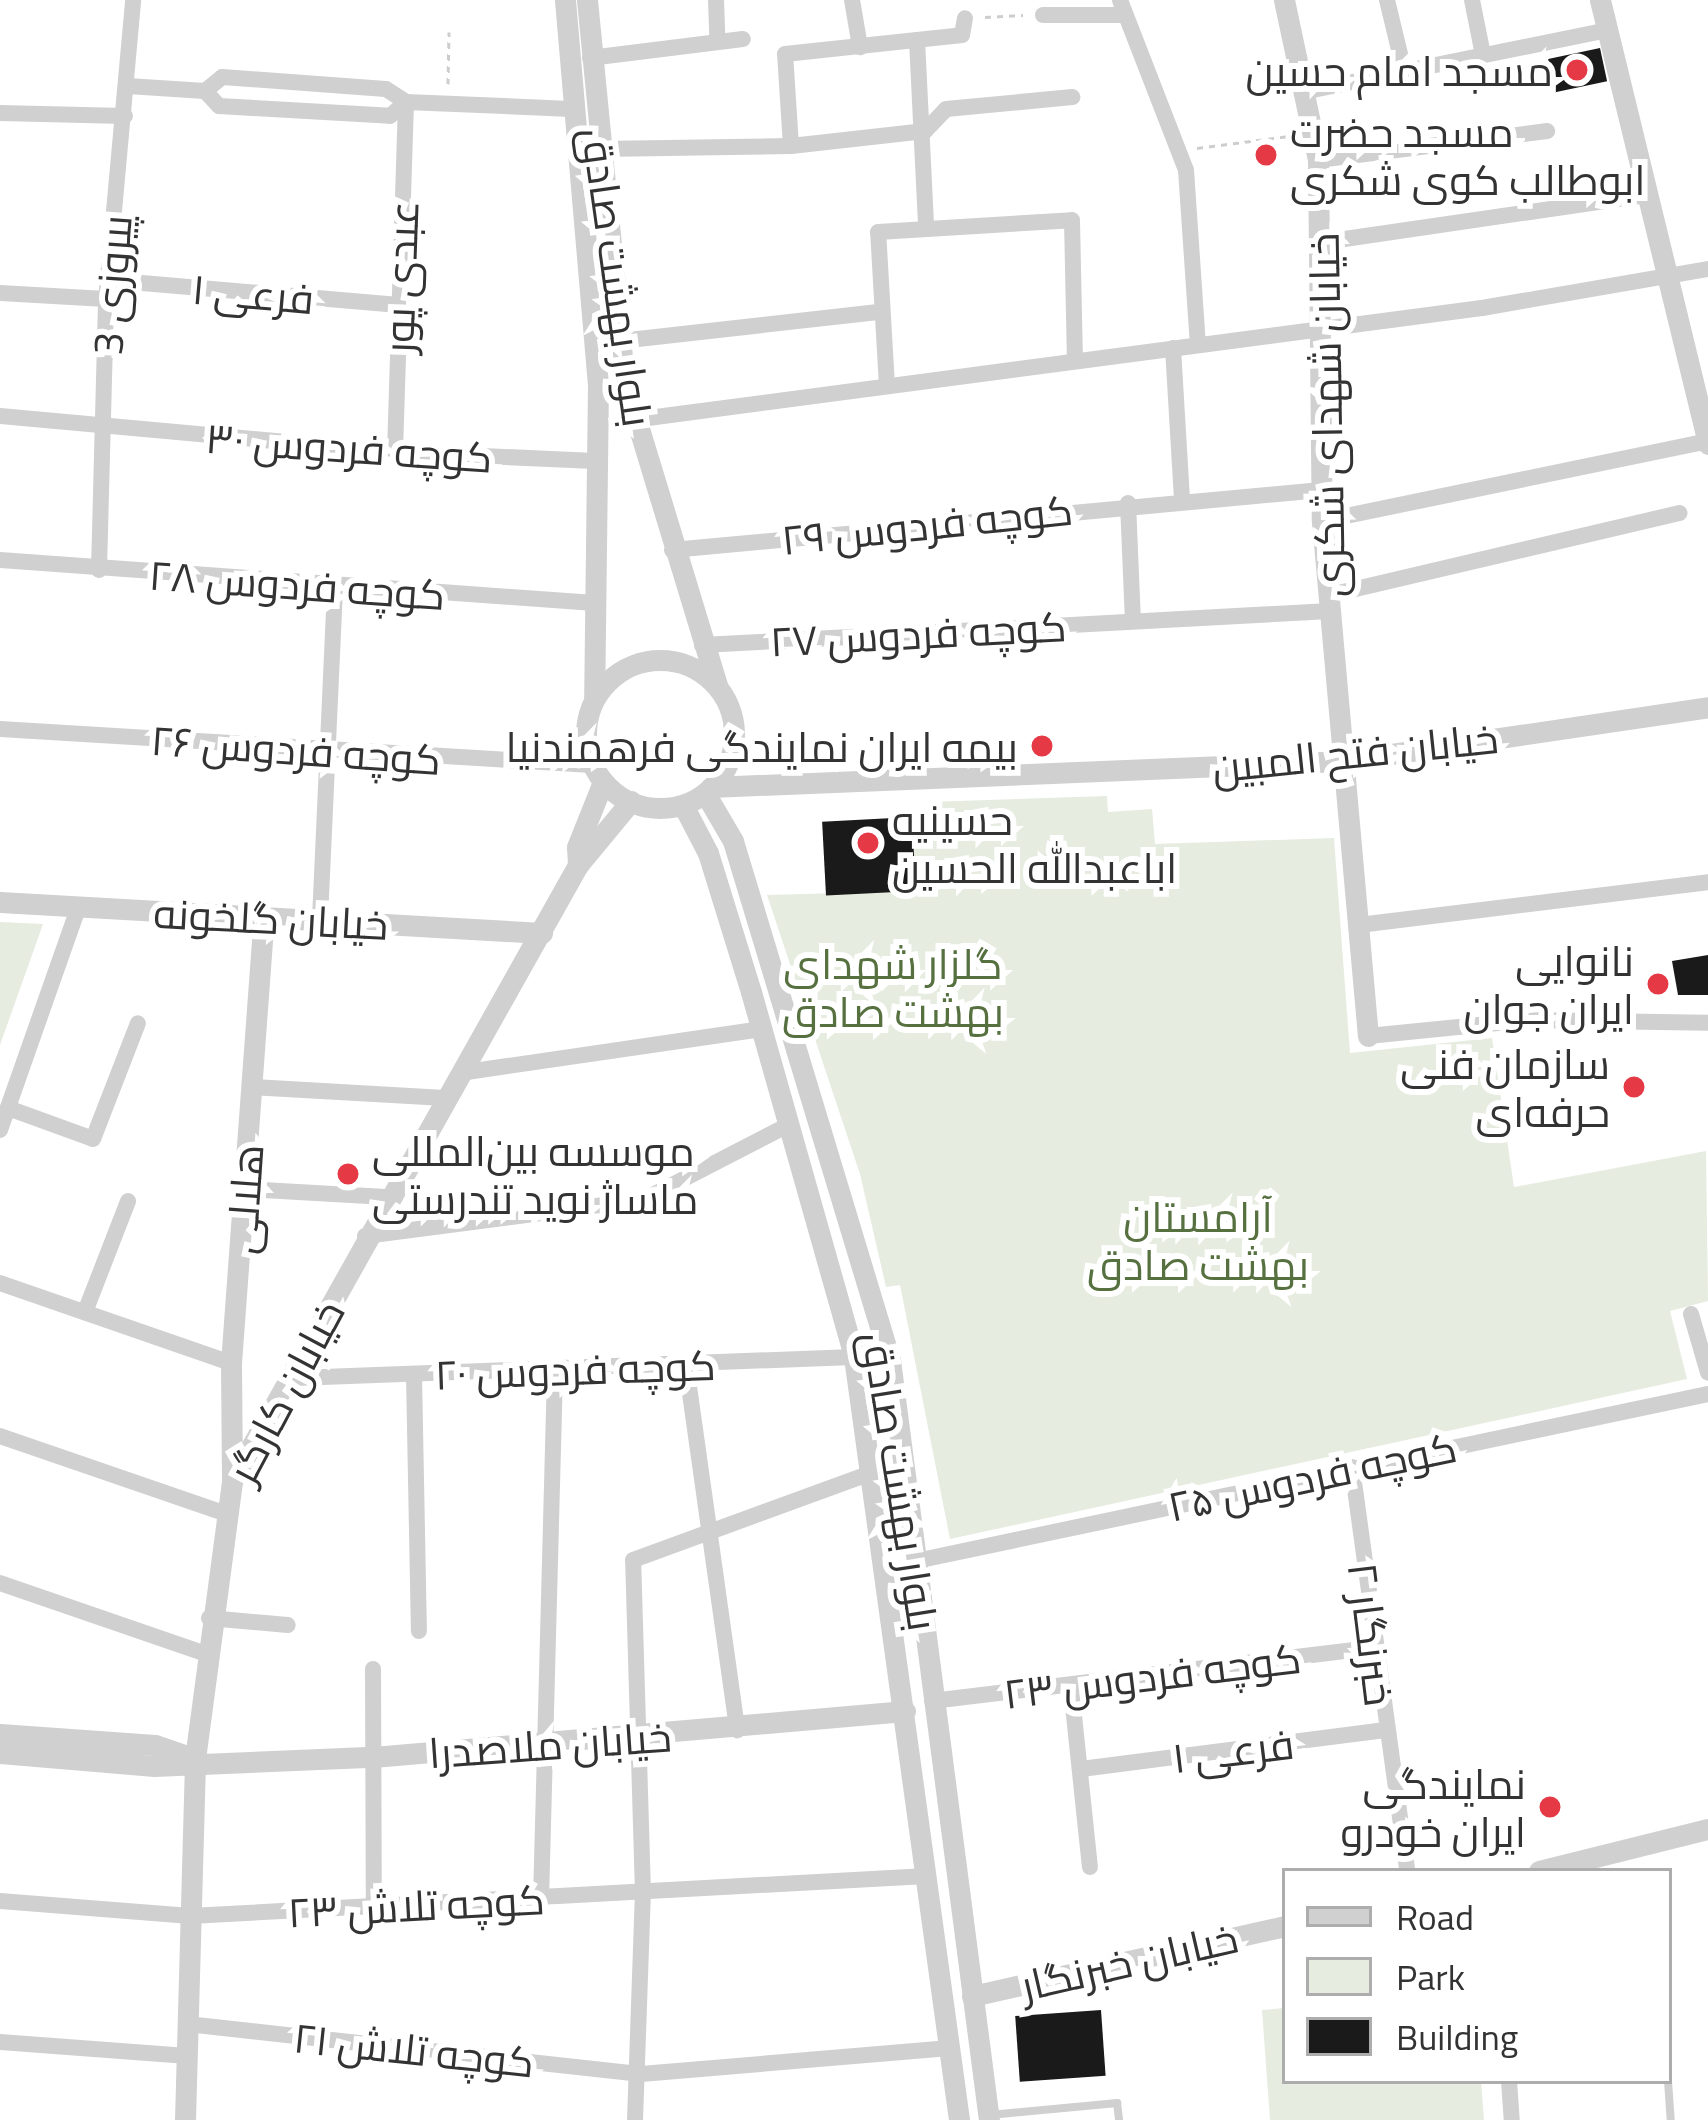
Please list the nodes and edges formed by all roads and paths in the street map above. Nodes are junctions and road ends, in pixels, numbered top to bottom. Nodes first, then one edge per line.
1 (133, 0) edge
2 (565, 0) edge
3 (587, 0) edge
4 (716, 0) edge
5 (852, 0) edge
6 (1284, 0) edge
7 (1387, 0) edge
8 (1472, 0) edge
9 (1600, 0) edge
10 (1122, 7) edge
11 (1043, 15) joint
12 (965, 18) joint
13 (1608, 30) junction
14 (449, 32) dead end
15 (717, 38) junction
16 (743, 39) dead end
17 (916, 40) junction
18 (860, 47) junction
19 (1483, 56) junction
20 (590, 58) junction
21 (1404, 71) junction
22 (128, 86) junction
23 (205, 91) junction
24 (1308, 91) junction
25 (1072, 97) dead end
26 (406, 102) junction
27 (448, 104) junction
28 (571, 109) junction
29 (0, 113) edge
30 (125, 116) junction
31 (925, 131) junction
32 (1547, 131) dead end
33 (1314, 133) junction
34 (791, 146) junction
35 (601, 148) junction
36 (1178, 151) junction
37 (1318, 160) junction
38 (1648, 195) junction
39 (926, 226) junction
40 (1324, 242) junction
41 (1708, 269) edge
42 (1669, 278) junction
43 (107, 280) junction
44 (0, 293) edge
45 (106, 299) junction
46 (399, 305) junction
47 (880, 313) junction
48 (1322, 328) junction
49 (620, 341) junction
50 (1198, 345) junction
51 (1173, 348) junction
52 (1076, 361) junction
53 (887, 386) junction
54 (0, 416) edge
55 (1705, 417) edge
56 (633, 419) junction
57 (596, 421) junction
58 (104, 429) junction
59 (1708, 443) edge
60 (395, 452) junction
61 (595, 461) junction
62 (1322, 490) junction
63 (1182, 499) junction
64 (1128, 503) junction
65 (1680, 512) dead end
66 (1322, 521) junction
67 (672, 550) junction
68 (0, 560) edge
69 (98, 570) junction
70 (335, 588) junction
71 (594, 603) junction
72 (1330, 603) junction
73 (1133, 621) junction
74 (702, 645) junction
75 (717, 686) junction
76 (594, 698) junction
77 (1708, 707) edge
78 (0, 729) edge
79 (327, 754) junction
80 (1344, 761) junction
81 (597, 774) junction
82 (708, 790) junction
83 (631, 801) junction
84 (683, 805) junction
85 (578, 866) junction
86 (1708, 882) edge
87 (0, 902) edge
88 (78, 908) junction
89 (264, 917) junction
90 (320, 920) junction
91 (1359, 925) junction
92 (542, 933) junction
93 (139, 1023) dead end
94 (1708, 1023) edge
95 (762, 1029) junction
96 (1368, 1036) joint
97 (460, 1073) junction
98 (252, 1087) junction
99 (446, 1098) junction
100 (8, 1108) junction
101 (788, 1126) junction
102 (0, 1130) edge
103 (246, 1189) junction
104 (386, 1197) junction
105 (128, 1201) dead end
106 (364, 1237) junction
107 (0, 1282) edge
108 (85, 1312) junction
109 (1691, 1314) dead end
110 (854, 1357) junction
111 (231, 1363) junction
112 (686, 1365) junction
113 (555, 1371) junction
114 (1708, 1373) edge
115 (414, 1375) junction
116 (296, 1378) junction
117 (1708, 1394) edge
118 (0, 1436) edge
119 (1352, 1467) junction
120 (874, 1472) junction
121 (232, 1481) junction
122 (226, 1514) junction
123 (709, 1533) junction
124 (916, 1561) junction
125 (0, 1583) edge
126 (208, 1618) junction
127 (288, 1625) dead end
128 (419, 1631) dead end
129 (1371, 1648) junction
130 (203, 1653) junction
131 (373, 1669) dead end
132 (1072, 1687) junction
133 (932, 1701) junction
134 (905, 1711) junction
135 (737, 1730) junction
136 (1384, 1730) junction
137 (0, 1734) edge
138 (641, 1737) junction
139 (539, 1746) junction
140 (0, 1753) edge
141 (374, 1757) junction
142 (195, 1760) junction
143 (1081, 1769) junction
144 (1708, 1829) edge
145 (1090, 1867) dead end
146 (1407, 1868) edge
147 (1551, 1868) edge
148 (927, 1876) junction
149 (643, 1893) junction
150 (541, 1900) junction
151 (0, 1901) edge
152 (374, 1907) junction
153 (190, 1916) junction
154 (1282, 1927) edge
155 (972, 1996) junction
156 (188, 2024) junction
157 (0, 2042) edge
158 (950, 2048) junction
159 (187, 2056) junction
160 (641, 2074) junction
161 (1509, 2084) edge
162 (1668, 2084) edge
163 (989, 2118) edge
164 (184, 2120) edge
165 (635, 2120) edge
166 (959, 2120) edge
167 (1119, 2120) edge
168 (1512, 2120) edge
169 (1671, 2120) edge

1 - 22 street, پیروزی 3
2 - 28 street, بلوار بهشت صادق
3 - 20 street, بلوار بهشت صادق
4 - 15 street
5 - 18 street
6 - 24 street, خیابان شهدای شکری
7 - 21 street
8 - 19 street
9 - 13 street
10 - 11 street
10 - 36 street
11 - 12 path
12 - 17 street
13 - 19 street
13 - 38 street
14 - 27 path
15 - 16 street
15 - 20 street
17 - 18 street
17 - 31 street
18 - 34 street
19 - 21 street
20 - 35 street, بلوار بهشت صادق
21 - 24 street
22 - 23 street
22 - 30 street, پیروزی 3
23 - 26 street
23 - 26 street
24 - 33 street, خیابان شهدای شکری
25 - 31 street
26 - 27 street
26 - 46 street, عبدی پور
27 - 28 street
28 - 57 street, بلوار بهشت صادق
29 - 30 street
30 - 43 street, پیروزی 3
31 - 34 street
31 - 39 street
32 - 37 street
33 - 36 path
33 - 37 street, خیابان شهدای شکری
34 - 35 street
35 - 49 street, بلوار بهشت صادق
36 - 50 street
37 - 40 street, خیابان شهدای شکری
38 - 40 street
38 - 42 street
39 - 47 street
39 - 52 street
40 - 48 street, خیابان شهدای شکری
41 - 42 street
42 - 48 street
42 - 55 street
43 - 45 street, پیروزی 3
43 - 46 street, فرعی ۱
44 - 45 street
45 - 58 street, پیروزی 3
46 - 60 street, عبدی پور
47 - 49 street
47 - 53 street
48 - 50 street
48 - 62 street, خیابان شهدای شکری
49 - 56 street, بلوار بهشت صادق
50 - 51 street
51 - 52 street
51 - 63 street
52 - 53 street
53 - 56 street
54 - 58 street, کوچه فردوس ۳۰
55 - 59 street
56 - 57 street
56 - 67 street, بلوار بهشت صادق
57 - 61 street, بلوار بهشت صادق
58 - 60 street, کوچه فردوس ۳۰
58 - 69 street, پیروزی 3
59 - 66 street
60 - 61 street, کوچه فردوس ۳۰
61 - 71 street, بلوار بهشت صادق
62 - 63 street, کوچه فردوس ۲۹
62 - 66 street, خیابان شهدای شکری
63 - 64 street, کوچه فردوس ۲۹
64 - 67 street, کوچه فردوس ۲۹
64 - 73 street
65 - 72 street, کوچه فردوس ۲۷
66 - 72 street, خیابان شهدای شکری
67 - 74 street, بلوار بهشت صادق
68 - 69 street, کوچه فردوس ۲۸
69 - 70 street, کوچه فردوس ۲۸
70 - 71 street, کوچه فردوس ۲۸
70 - 79 street
71 - 76 street, بلوار بهشت صادق
72 - 73 street, کوچه فردوس ۲۷
72 - 80 street, خیابان شهدای شکری
73 - 74 street, کوچه فردوس ۲۷
74 - 75 street, بلوار بهشت صادق
75 - 76 street
75 - 82 street
76 - 81 street
77 - 80 street, خیابان فتح المبین
78 - 79 street, کوچه فردوس ۲۶
79 - 81 street, کوچه فردوس ۲۶
79 - 90 street
80 - 82 street, خیابان فتح المبین
80 - 91 street, خیابان شهدای شکری
81 - 83 street
81 - 85 street, خیابان کارگر
82 - 84 street
82 - 124 street, بلوار بهشت صادق
83 - 84 street
83 - 85 street, خیابان کارگر
84 - 95 street, بلوار بهشت صادق
85 - 92 street, خیابان کارگر
86 - 91 street
87 - 88 street, خیابان گلخونه
88 - 89 street, خیابان گلخونه
88 - 100 street
89 - 90 street, خیابان گلخونه
89 - 98 street, هلالی
90 - 92 street, خیابان گلخونه
91 - 96 street, خیابان شهدای شکری
92 - 97 street, خیابان کارگر
93 - 100 street
94 - 96 street
95 - 97 street
95 - 101 street, بلوار بهشت صادق
97 - 99 street, خیابان کارگر
98 - 99 street
98 - 103 street, هلالی
99 - 104 street, خیابان کارگر
100 - 102 street
101 - 106 street
101 - 110 street, بلوار بهشت صادق
103 - 104 street
103 - 111 street, هلالی
104 - 106 street, خیابان کارگر
105 - 108 street
106 - 116 street, خیابان کارگر
107 - 108 street
108 - 111 street
109 - 114 street
110 - 112 street, کوچه فردوس ۲۰
110 - 120 street, بلوار بهشت صادق
111 - 121 street, هلالی
112 - 113 street, کوچه فردوس ۲۰
112 - 123 street
113 - 115 street, کوچه فردوس ۲۰
113 - 139 street
115 - 116 street, کوچه فردوس ۲۰
115 - 128 street
116 - 121 street, خیابان کارگر
117 - 119 street, کوچه فردوس ۲۵
118 - 122 street
119 - 124 street, کوچه فردوس ۲۵
119 - 129 street, خبرنگار ۲
120 - 123 street
120 - 134 street, بلوار بهشت صادق
121 - 122 street, خیابان کارگر
122 - 126 street, خیابان کارگر
123 - 135 street
123 - 138 street
124 - 133 street, بلوار بهشت صادق
125 - 130 street
126 - 127 street
126 - 130 street, خیابان کارگر
129 - 132 street, کوچه فردوس ۲۳
129 - 136 street, خبرنگار ۲
130 - 142 street, خیابان کارگر
131 - 141 street
132 - 133 street, کوچه فردوس ۲۳
132 - 143 street
133 - 155 street, بلوار بهشت صادق
134 - 135 street, خیابان ملاصدرا
134 - 148 street, بلوار بهشت صادق
135 - 138 street, خیابان ملاصدرا
136 - 143 street, فرعی ۱
136 - 146 street, خبرنگار ۲
137 - 142 street, خیابان ملاصدرا
138 - 139 street, خیابان ملاصدرا
138 - 149 street
139 - 141 street, خیابان ملاصدرا
139 - 150 street
140 - 142 street, خیابان ملاصدرا
141 - 142 street, خیابان ملاصدرا
141 - 152 street
142 - 153 street, خیابان کارگر
143 - 145 street
144 - 147 street
148 - 149 street, کوچه تلاش ۲۳
148 - 158 street, بلوار بهشت صادق
149 - 150 street, کوچه تلاش ۲۳
149 - 160 street
150 - 152 street, کوچه تلاش ۲۳
151 - 153 street, کوچه تلاش ۲۳
152 - 153 street, کوچه تلاش ۲۳
153 - 156 street, خیابان کارگر
154 - 155 street, خیابان خبرنگار
155 - 163 street, بلوار بهشت صادق
156 - 159 street, خیابان کارگر
156 - 160 street, کوچه تلاش ۲۱
157 - 159 street
158 - 160 street, کوچه تلاش ۲۱
158 - 166 street, بلوار بهشت صادق
159 - 164 street, خیابان کارگر
160 - 165 street
161 - 168 street
162 - 169 lane
163 - 167 lane

